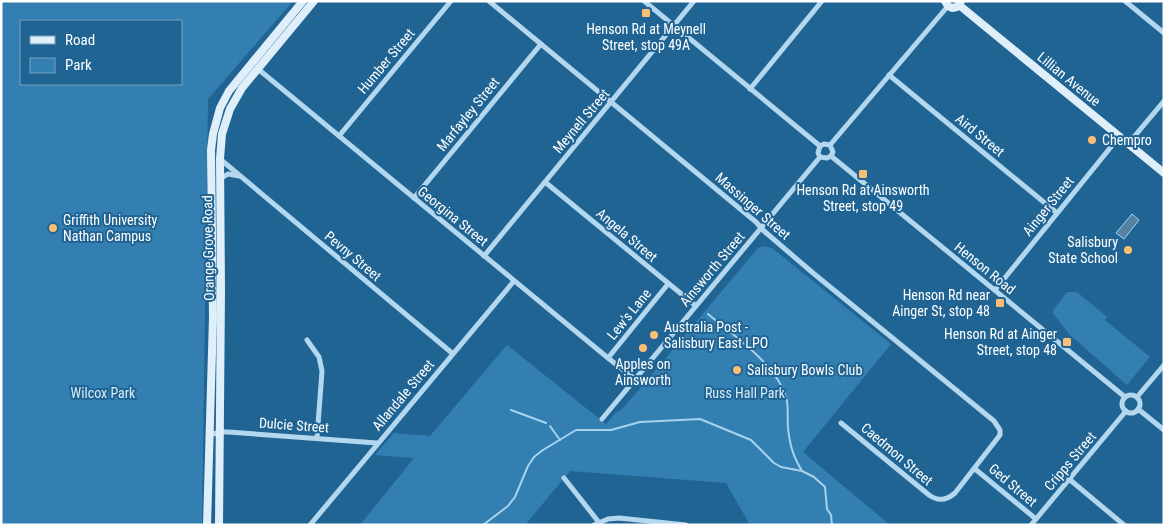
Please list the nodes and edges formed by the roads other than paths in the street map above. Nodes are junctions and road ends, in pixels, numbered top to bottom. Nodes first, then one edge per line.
1 (303, 1) edge
2 (314, 1) edge
3 (451, 1) edge
4 (489, 1) edge
5 (644, 1) edge
6 (694, 1) edge
7 (822, 1) edge
8 (1126, 1) edge
9 (960, 3) edge
10 (946, 4) edge
11 (674, 26) junction
12 (1164, 33) edge
13 (540, 44) junction
14 (258, 69) junction
15 (889, 75) junction
16 (750, 89) junction
17 (1164, 101) edge
18 (611, 102) junction
19 (339, 136) junction
20 (1120, 137) junction
21 (1128, 144) junction
22 (830, 145) junction
23 (820, 146) junction
24 (831, 156) junction
25 (820, 157) junction
26 (220, 159) junction
27 (1164, 173) edge
28 (239, 176) junction
29 (220, 178) junction
30 (545, 182) junction
31 (414, 198) junction
32 (1057, 213) junction
33 (761, 228) junction
34 (484, 256) junction
35 (514, 280) junction
36 (668, 284) junction
37 (995, 290) junction
38 (696, 306) junction
39 (307, 340) dead end
40 (452, 353) junction
41 (608, 358) junction
42 (1164, 365) edge
43 (635, 379) junction
44 (1125, 397) junction
45 (1137, 397) junction
46 (1138, 409) junction
47 (1126, 411) junction
48 (602, 419) dead end
49 (841, 422) dead end
50 (1164, 430) edge
51 (220, 432) junction
52 (209, 435) junction
53 (317, 438) junction
54 (377, 443) junction
55 (975, 469) junction
56 (564, 478) dead end
57 (1069, 479) junction
58 (1036, 519) junction
59 (598, 524) edge
60 (207, 525) edge
61 (219, 525) edge
62 (310, 525) edge
63 (686, 525) edge
64 (1031, 525) edge
65 (1124, 525) edge

1 - 52 main road, Orange Grove Road
2 - 14 main road, Orange Grove Road
3 - 19 street, Humber Street
4 - 13 street, Massinger Street
5 - 11 street
6 - 11 street, Meynell Street
7 - 16 street
8 - 12 street
9 - 10 main road
9 - 20 main road, Lillian Avenue
10 - 15 street
11 - 16 street
11 - 18 street, Meynell Street
13 - 18 street, Massinger Street
13 - 31 street, Marfayley Street
14 - 19 street, Georgina Street
14 - 26 main road, Orange Grove Road
15 - 22 street
15 - 32 street, Aird Street
16 - 23 street
17 - 21 street
18 - 30 street, Meynell Street
18 - 33 street, Massinger Street
19 - 31 street, Georgina Street
20 - 21 main road, Lillian Avenue
20 - 32 street, Ainger Street
21 - 27 main road, Lillian Avenue
22 - 23 street
22 - 24 street
23 - 25 street
24 - 25 street
24 - 37 street, Henson Road
25 - 33 street, Ainsworth Street
26 - 28 street, Pevny Street
26 - 29 main road, Orange Grove Road
28 - 29 street
28 - 40 street, Pevny Street
29 - 51 main road, Orange Grove Road
30 - 34 street, Meynell Street
30 - 36 street, Angela Street
31 - 34 street, Georgina Street
32 - 37 street, Ainger Street
33 - 38 street, Ainsworth Street
33 - 55 street, Massinger Street
34 - 35 street, Georgina Street
35 - 40 street, Allandale Street
35 - 41 street, Georgina Street
36 - 38 street, Angela Street
36 - 41 street, Lew's Lane
37 - 44 street, Henson Road
38 - 43 street, Ainsworth Street
39 - 53 street
40 - 54 street, Allandale Street
41 - 43 street, Georgina Street
42 - 45 street
43 - 48 street, Ainsworth Street
44 - 45 street
44 - 47 street
45 - 46 street
46 - 47 street
46 - 50 street
47 - 57 street, Cripps Street
49 - 55 street, Caedmon Street
51 - 52 street, Dulcie Street
51 - 53 street, Dulcie Street
51 - 61 main road, Orange Grove Road
52 - 60 main road, Orange Grove Road
53 - 54 street, Dulcie Street
54 - 62 street, Allandale Street
55 - 58 street, Ged Street
56 - 59 street
57 - 58 street, Cripps Street
57 - 65 street
58 - 64 street, Cripps Street
59 - 63 street

